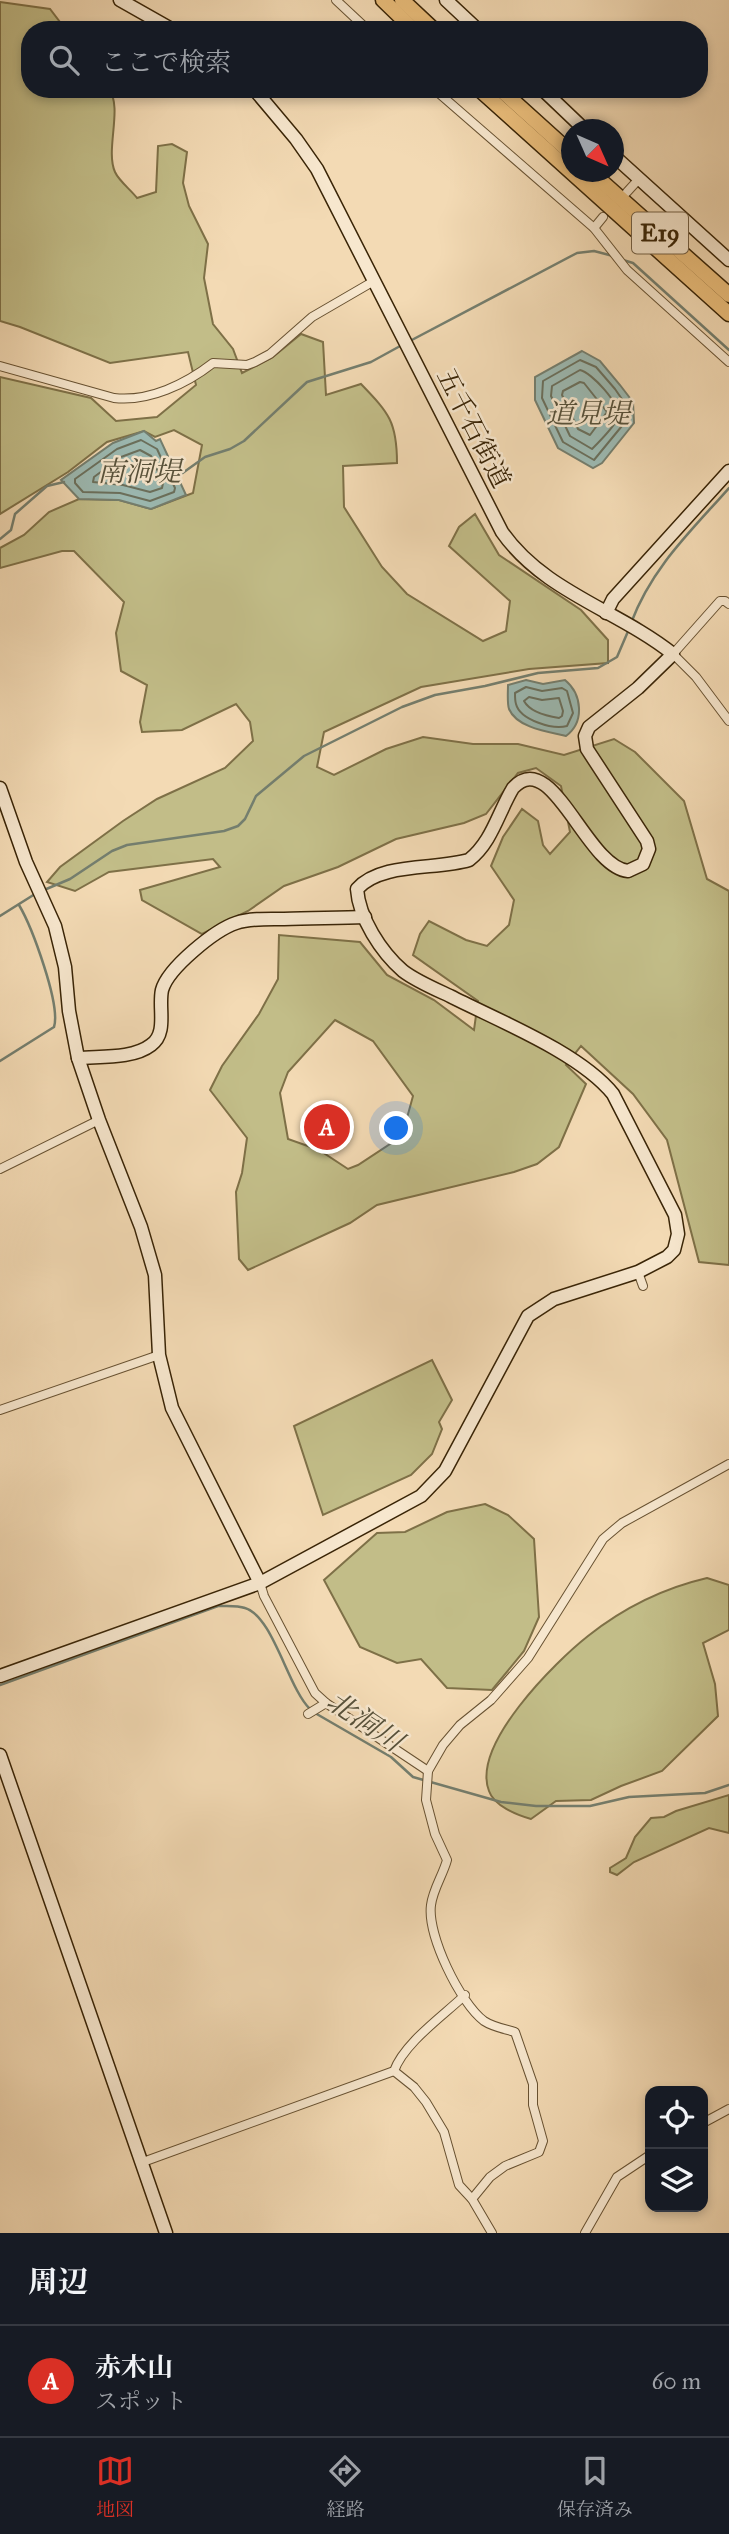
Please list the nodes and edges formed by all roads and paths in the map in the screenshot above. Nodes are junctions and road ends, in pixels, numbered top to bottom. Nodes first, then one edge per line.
1 (120, 0) edge
2 (335, 0) edge
3 (383, 0) edge
4 (402, 0) edge
5 (446, 0) edge
6 (157, 21) edge
7 (358, 21) edge
8 (405, 21) edge
9 (424, 21) edge
10 (468, 21) edge
11 (262, 98) edge
12 (444, 98) edge
13 (490, 98) edge
14 (510, 98) edge
15 (551, 98) edge
16 (573, 119) edge
17 (561, 144) edge
18 (624, 166) edge
19 (638, 180) junction
20 (602, 182) edge
21 (627, 192) dead end
22 (603, 217) dead end
23 (594, 228) junction
24 (729, 260) edge
25 (374, 281) junction
26 (729, 295) edge
27 (729, 314) edge
28 (729, 362) edge
29 (0, 366) edge
30 (729, 471) edge
31 (729, 604) edge
32 (606, 613) junction
33 (673, 654) junction
34 (729, 721) edge
35 (0, 788) edge
36 (2, 805) edge
37 (365, 917) junction
38 (78, 1058) junction
39 (99, 1120) junction
40 (0, 1169) edge
41 (638, 1272) junction
42 (643, 1286) dead end
43 (159, 1355) junction
44 (0, 1410) edge
45 (729, 1464) edge
46 (260, 1583) junction
47 (0, 1676) edge
48 (326, 1703) junction
49 (308, 1714) dead end
50 (0, 1755) edge
51 (428, 1771) junction
52 (465, 1995) junction
53 (394, 2071) junction
54 (729, 2109) edge
55 (708, 2120) edge
56 (645, 2158) edge
57 (143, 2162) junction
58 (472, 2199) junction
59 (166, 2233) edge
60 (492, 2233) edge
61 (586, 2233) edge

1 - 6 street
2 - 7 street
3 - 8 highway
4 - 9 highway
5 - 10 street
11 - 25 street, 五千石街道
12 - 23 street
13 - 27 highway, E19
14 - 17 highway
15 - 16 street
18 - 19 street
19 - 21 street
19 - 24 street
20 - 26 highway, E19
22 - 23 street
23 - 28 street
25 - 29 street
25 - 32 street, 五千石街道
30 - 32 street
31 - 33 street
32 - 33 street, 五千石街道
33 - 34 street, 五千石街道
33 - 37 street
35 - 36 street
36 - 38 street
37 - 38 street
37 - 41 street
38 - 39 street
39 - 40 street
39 - 43 street
41 - 42 street
41 - 46 street
43 - 44 street
43 - 46 street
45 - 51 street
46 - 47 street
46 - 48 street
48 - 49 street
48 - 51 street
50 - 57 street
51 - 52 street
52 - 53 street
52 - 58 street
53 - 57 street
53 - 58 street
54 - 55 street
56 - 61 street
57 - 59 street
58 - 60 street

